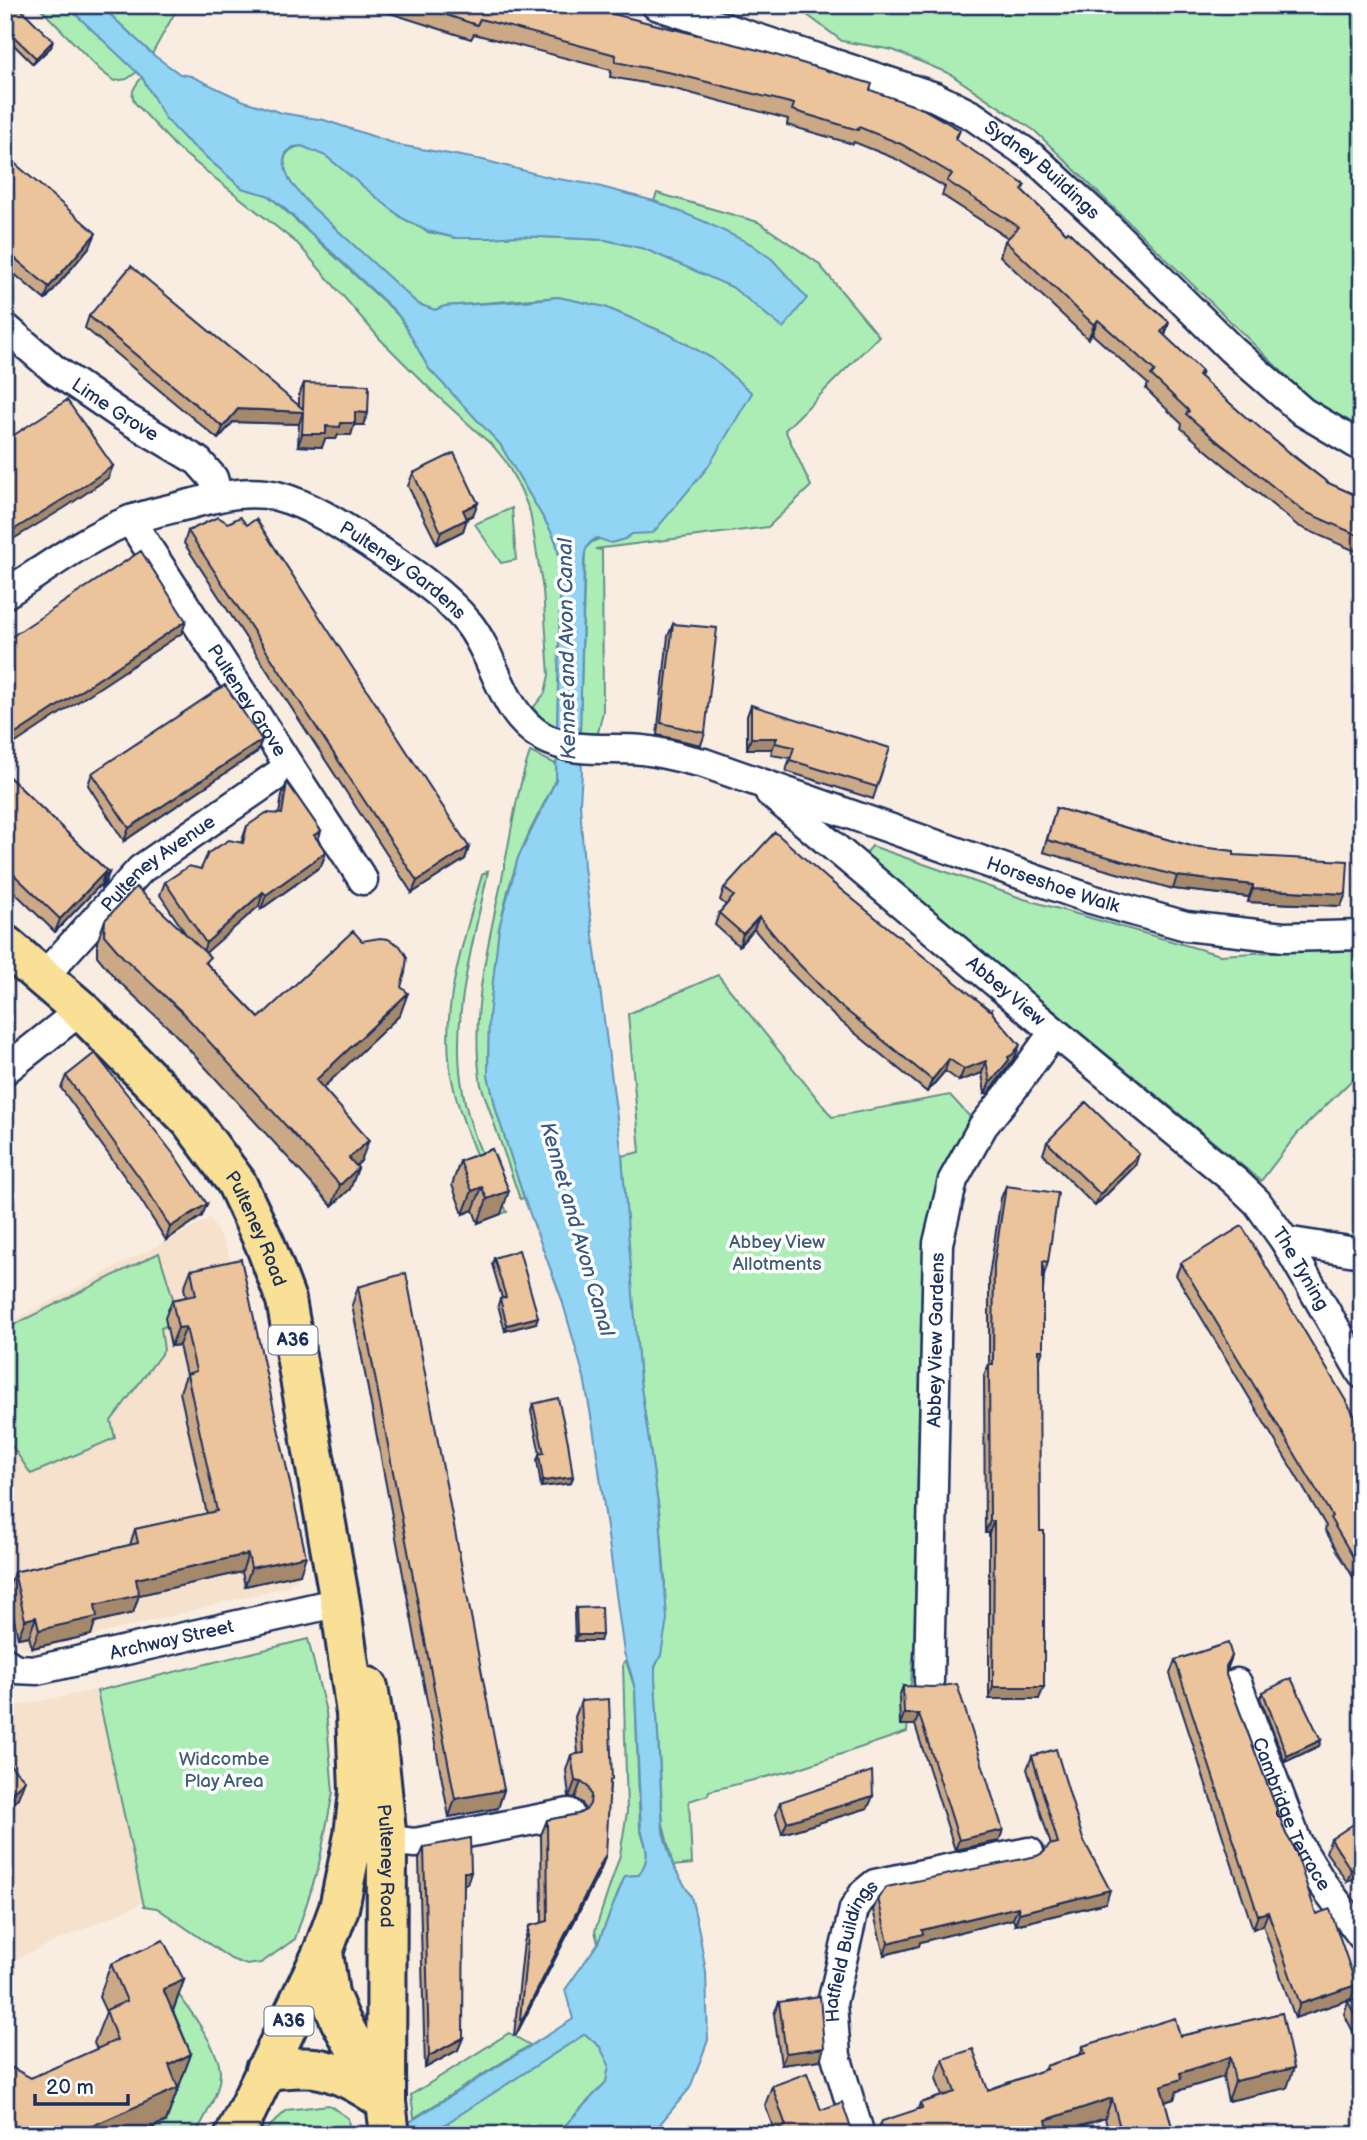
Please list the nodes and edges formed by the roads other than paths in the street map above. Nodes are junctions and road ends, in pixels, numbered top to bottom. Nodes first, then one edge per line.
1 (656, 5) edge
2 (5, 327) edge
3 (1362, 447) edge
4 (218, 497) junction
5 (130, 520) junction
6 (5, 594) edge
7 (289, 767) junction
8 (756, 780) junction
9 (363, 880) dead end
10 (1362, 935) edge
11 (5, 945) edge
12 (42, 978) junction
13 (81, 1010) junction
14 (1054, 1032) junction
15 (5, 1070) edge
16 (1257, 1202) joint
17 (1285, 1241) junction
18 (1362, 1253) edge
19 (1362, 1374) edge
20 (340, 1602) junction
21 (5, 1662) edge
22 (929, 1682) dead end
23 (1237, 1683) dead end
24 (569, 1813) edge
25 (370, 1838) junction
26 (1029, 1852) dead end
27 (1362, 1936) edge
28 (323, 1952) junction
29 (265, 2070) junction
30 (388, 2119) edge
31 (235, 2135) edge
32 (860, 2135) edge

1 - 3 street, Sydney Buildings
2 - 4 street, Lime Grove
4 - 5 street, Pulteney Gardens
4 - 8 street, Pulteney Gardens
5 - 6 street, Pulteney Gardens
5 - 7 street, Pulteney Grove
7 - 9 street, Pulteney Grove
7 - 12 street, Pulteney Avenue
8 - 10 street, Horseshoe Walk
8 - 14 street, Abbey View
11 - 12 main road, Pulteney Road / A36
12 - 13 main road, Pulteney Road / A36
13 - 15 street
13 - 20 main road, Pulteney Road / A36
14 - 16 street, Abbey View
14 - 22 street, Abbey View Gardens
16 - 17 street, The Tyning
17 - 18 street
17 - 19 street, The Tyning
20 - 21 street, Archway Street
20 - 25 main road, Pulteney Road / A36
23 - 27 street, Cambridge Terrace
24 - 25 street
25 - 28 main road, A36
25 - 30 main road, Pulteney Road
26 - 32 street, Hatfield Buildings
28 - 29 main road, A36
28 - 30 main road
29 - 30 main road
29 - 31 main road, A36

